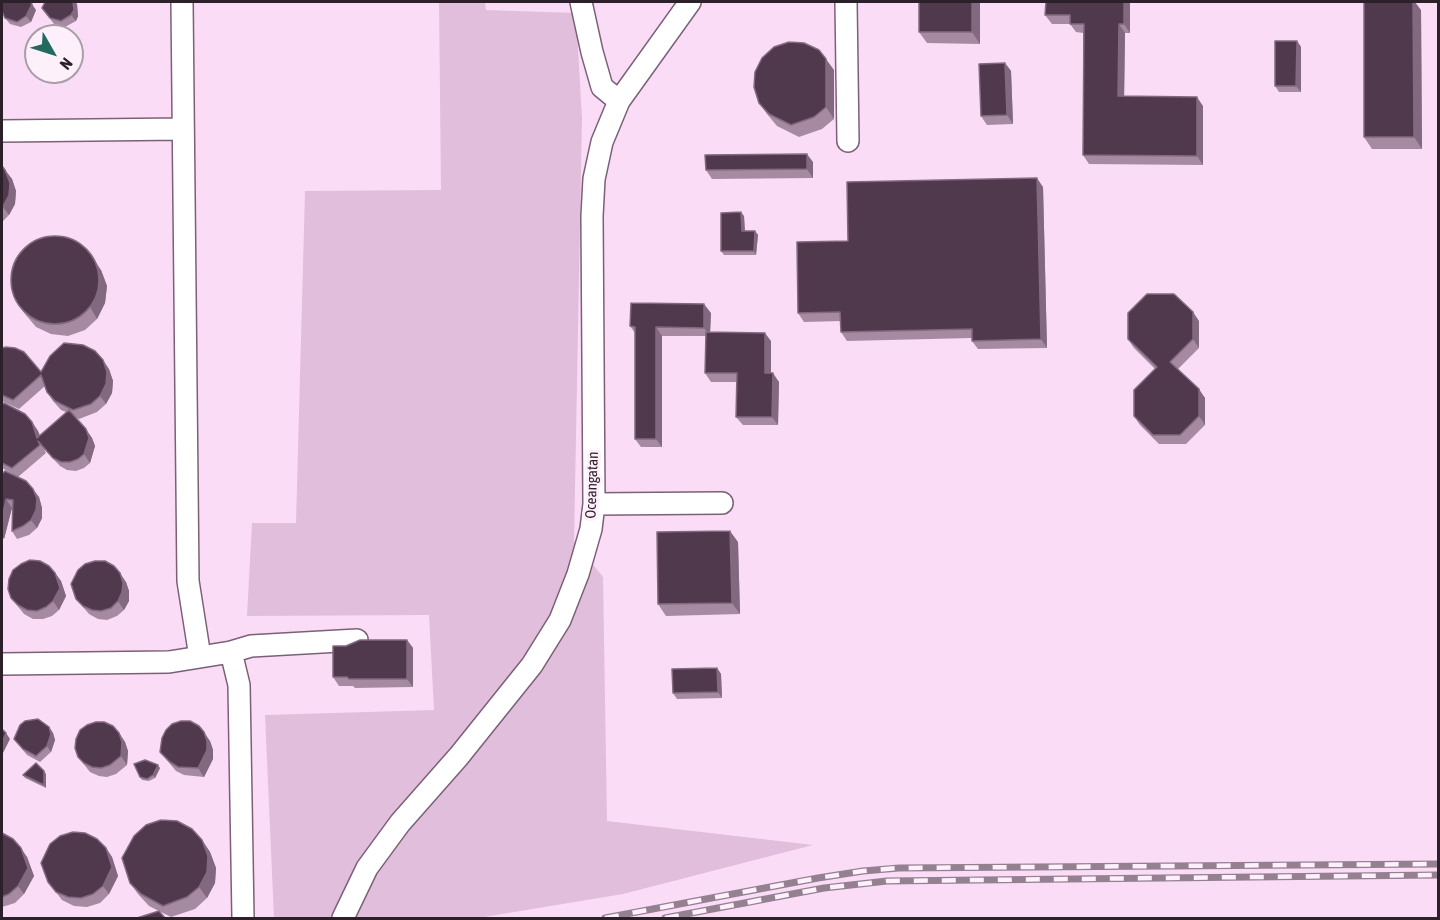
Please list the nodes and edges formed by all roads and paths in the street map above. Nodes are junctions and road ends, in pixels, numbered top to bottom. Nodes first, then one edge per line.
1 (183, 2) edge
2 (581, 2) edge
3 (690, 2) edge
4 (846, 2) edge
5 (619, 101) junction
6 (182, 129) junction
7 (2, 131) edge
8 (848, 141) dead end
9 (722, 503) dead end
10 (594, 504) junction
11 (357, 640) edge
12 (231, 652) junction
13 (201, 657) junction
14 (2, 664) edge
15 (243, 918) edge
16 (343, 918) edge

1 - 6 street
2 - 5 street
3 - 5 street, Oceangatan
4 - 8 street
5 - 10 street, Oceangatan
6 - 7 street
6 - 13 street
9 - 10 street
10 - 16 street, Oceangatan
11 - 12 street
12 - 13 street
12 - 15 street
13 - 14 street

